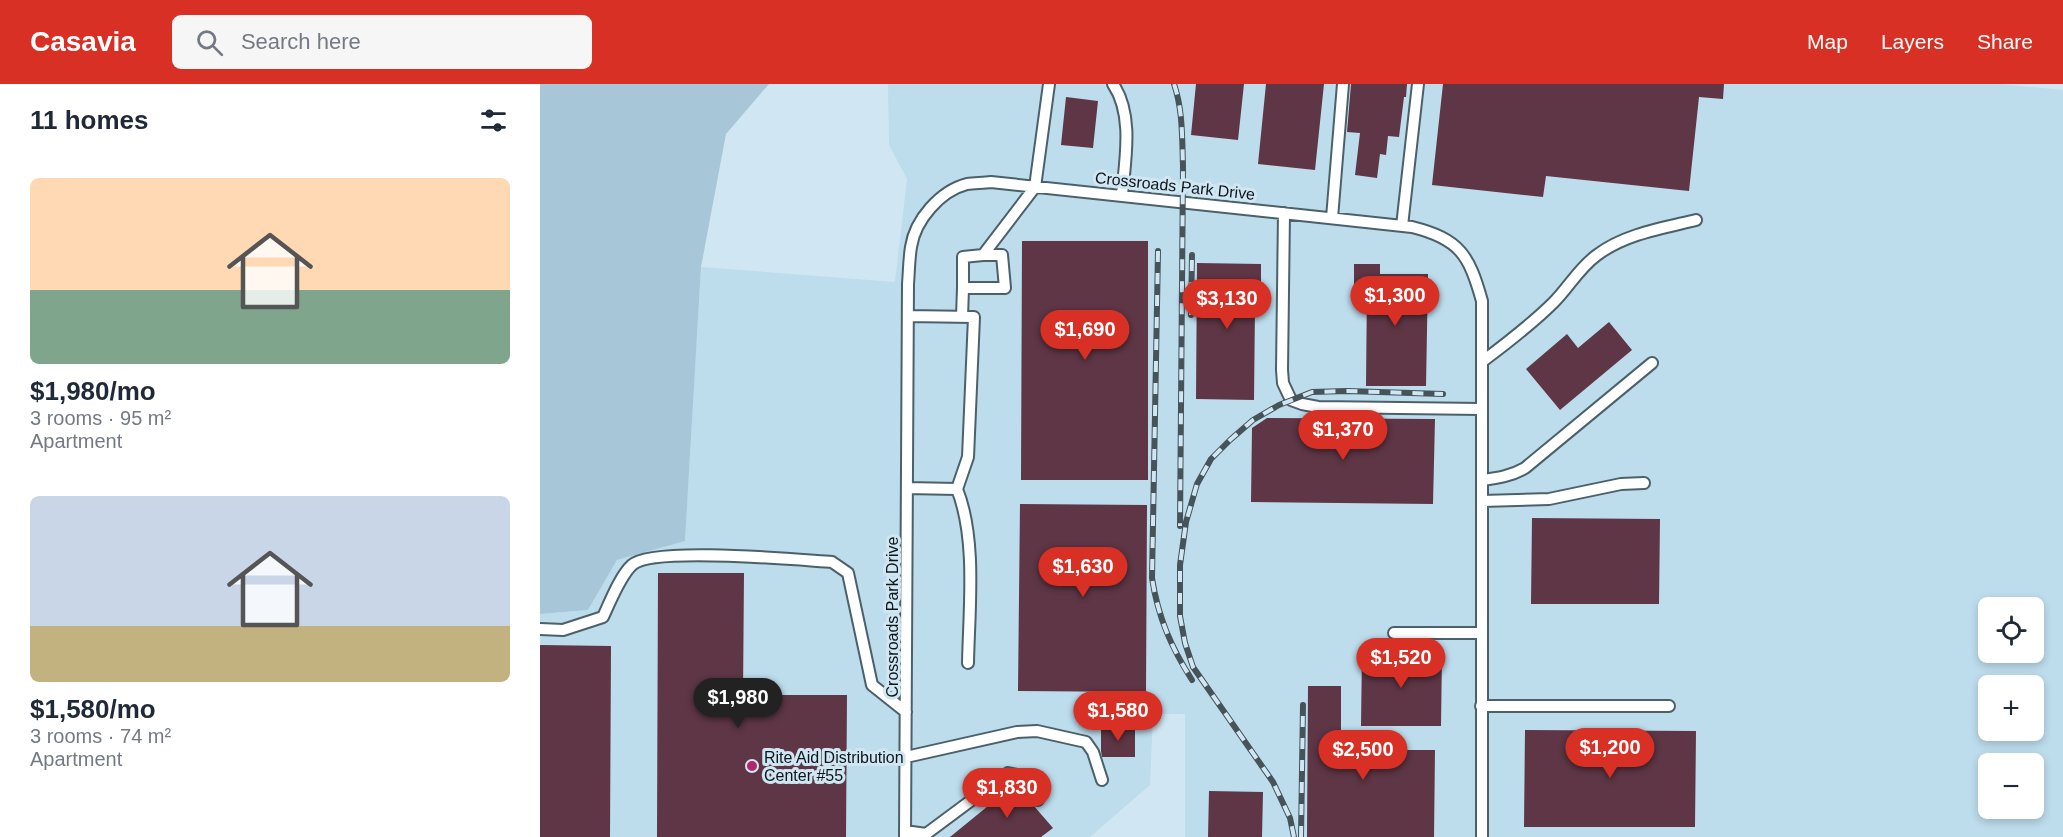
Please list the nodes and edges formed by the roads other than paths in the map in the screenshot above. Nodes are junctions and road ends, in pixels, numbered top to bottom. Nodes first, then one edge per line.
1 (1048, 84) edge
2 (1113, 84) edge
3 (1343, 84) edge
4 (1418, 84) edge
5 (1035, 187) junction
6 (1122, 195) junction
7 (1284, 213) junction
8 (1332, 218) junction
9 (1696, 219) dead end
10 (1402, 226) junction
11 (983, 255) junction
12 (963, 288) junction
13 (908, 315) junction
14 (962, 317) junction
15 (1483, 361) junction
16 (1652, 363) dead end
17 (1482, 409) junction
18 (1482, 480) junction
19 (1644, 483) dead end
20 (907, 488) junction
21 (957, 489) junction
22 (1482, 501) junction
23 (540, 629) edge
24 (1394, 633) dead end
25 (1481, 633) junction
26 (968, 663) dead end
27 (1481, 706) junction
28 (1669, 706) dead end
29 (906, 712) junction
30 (906, 757) junction
31 (1102, 780) dead end
32 (1038, 800) dead end
33 (905, 834) edge
34 (927, 835) edge
35 (1482, 837) edge

1 - 5 street
2 - 6 street
3 - 8 street
4 - 10 street
5 - 6 street, Crossroads Park Drive
5 - 11 street
5 - 13 street, Crossroads Park Drive
6 - 7 street, Crossroads Park Drive
7 - 8 street, Crossroads Park Drive
7 - 17 street
8 - 10 street, Crossroads Park Drive
9 - 15 street
10 - 15 street, Crossroads Park Drive
11 - 12 street
11 - 12 street
12 - 14 street
13 - 14 street
13 - 20 street, Crossroads Park Drive
14 - 21 street
15 - 17 street, Crossroads Park Drive
16 - 18 street
17 - 18 street, Crossroads Park Drive
18 - 22 street, Crossroads Park Drive
19 - 22 street
20 - 21 street
20 - 29 street, Crossroads Park Drive
21 - 26 street
22 - 25 street, Crossroads Park Drive
23 - 29 street
24 - 25 street
25 - 27 street, Crossroads Park Drive
27 - 28 street
27 - 35 street, Crossroads Park Drive
29 - 30 street, Crossroads Park Drive
30 - 31 street
30 - 33 street, Crossroads Park Drive
32 - 34 street
33 - 34 street

